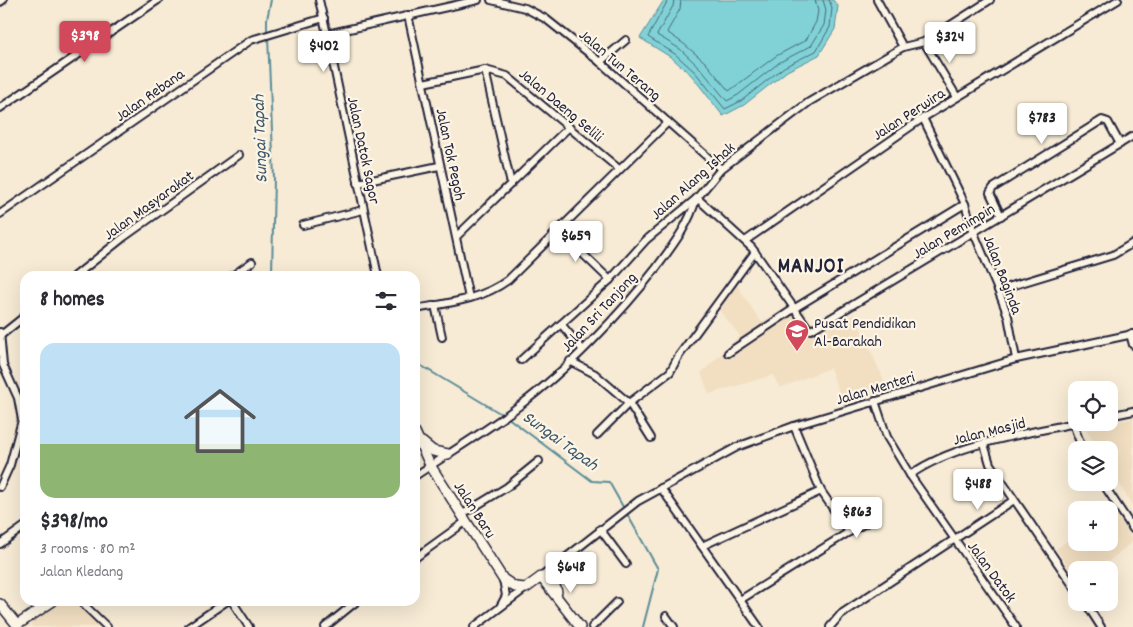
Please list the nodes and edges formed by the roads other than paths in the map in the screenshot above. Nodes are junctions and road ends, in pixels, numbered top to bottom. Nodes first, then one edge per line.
1 (158, 0) edge
2 (320, 0) edge
3 (478, 0) edge
4 (491, 0) edge
5 (990, 0) edge
6 (1118, 0) edge
7 (879, 1) edge
8 (408, 15) junction
9 (324, 18) junction
10 (327, 34) junction
11 (626, 40) dead end
12 (924, 42) junction
13 (903, 47) junction
14 (600, 62) junction
15 (485, 70) junction
16 (423, 83) junction
17 (957, 97) junction
18 (0, 108) edge
19 (923, 118) junction
20 (668, 122) junction
21 (569, 127) junction
22 (1133, 136) edge
23 (1120, 144) junction
24 (239, 155) dead end
25 (439, 166) junction
26 (619, 169) junction
27 (721, 169) junction
28 (358, 183) junction
29 (511, 184) junction
30 (697, 198) junction
31 (965, 204) junction
32 (363, 210) junction
33 (0, 214) edge
34 (1001, 216) junction
35 (303, 225) dead end
36 (558, 230) junction
37 (974, 233) junction
38 (457, 236) junction
39 (745, 241) junction
40 (1133, 243) edge
41 (755, 252) junction
42 (252, 262) dead end
43 (81, 271) edge
44 (239, 271) edge
45 (377, 271) edge
46 (610, 280) junction
47 (998, 290) junction
48 (469, 298) junction
49 (434, 305) junction
50 (420, 308) edge
51 (794, 308) junction
52 (20, 320) edge
53 (561, 324) junction
54 (0, 334) edge
55 (1132, 334) edge
56 (442, 337) dead end
57 (1133, 345) edge
58 (582, 349) junction
59 (728, 353) dead end
60 (1016, 359) junction
61 (521, 360) dead end
62 (570, 360) junction
63 (875, 401) junction
64 (629, 403) junction
65 (20, 405) edge
66 (1133, 411) edge
67 (1118, 414) edge
68 (1068, 425) edge
69 (794, 426) junction
70 (20, 432) edge
71 (597, 435) dead end
72 (420, 438) edge
73 (651, 438) dead end
74 (420, 442) edge
75 (984, 444) junction
76 (448, 454) junction
77 (539, 461) dead end
78 (430, 465) junction
79 (420, 472) edge
80 (910, 475) junction
81 (0, 488) edge
82 (661, 488) junction
83 (821, 491) junction
84 (1108, 491) edge
85 (1014, 500) junction
86 (463, 518) junction
87 (873, 519) dead end
88 (600, 529) junction
89 (1133, 529) edge
90 (20, 530) edge
91 (849, 532) junction
92 (954, 540) junction
93 (0, 544) edge
94 (702, 546) junction
95 (420, 554) edge
96 (558, 563) junction
97 (626, 564) dead end
98 (541, 577) junction
99 (1068, 578) edge
100 (503, 579) junction
101 (527, 587) junction
102 (549, 587) junction
103 (559, 597) junction
104 (740, 600) junction
105 (617, 602) dead end
106 (0, 604) edge
107 (46, 606) edge
108 (85, 606) edge
109 (220, 606) edge
110 (235, 606) edge
111 (351, 606) edge
112 (500, 608) junction
113 (1091, 611) edge
114 (666, 616) dead end
115 (18, 626) edge
116 (107, 627) edge
117 (189, 627) edge
118 (249, 627) edge
119 (325, 627) edge
120 (474, 627) edge
121 (580, 627) edge
122 (592, 627) edge
123 (674, 627) edge
124 (758, 627) edge
125 (830, 627) edge
126 (1016, 627) edge
127 (1101, 627) edge

1 - 18 street
2 - 9 street, Jalan Datok Sagor
3 - 8 street
4 - 14 street, Jalan Tun Terang
5 - 12 street, Jalan Alang Ishak
6 - 17 street, Jalan Perwira
7 - 13 street
8 - 10 street
8 - 16 street, Jalan Tok Pegoh
9 - 10 street, Jalan Datok Sagor
9 - 33 street, Jalan Rebana
10 - 28 street, Jalan Datok Sagor
11 - 14 street
12 - 13 street, Jalan Alang Ishak
12 - 17 street
13 - 27 street, Jalan Alang Ishak
14 - 20 street, Jalan Tun Terang
15 - 16 street, Jalan Daeng Selili
15 - 21 street, Jalan Daeng Selili
15 - 29 street
16 - 25 street, Jalan Tok Pegoh
17 - 19 street, Jalan Perwira
19 - 31 street, Jalan Baginda
19 - 39 street, Jalan Perwira
20 - 26 street
20 - 27 street, Jalan Tun Terang
21 - 26 street, Jalan Daeng Selili
21 - 29 street
22 - 23 street, Jalan Pemimpin
23 - 34 street, Jalan Pemimpin
23 - 34 street
24 - 43 street, Jalan Masyarakat
25 - 28 street
25 - 38 street, Jalan Tok Pegoh
26 - 36 street
27 - 30 street, Jalan Alang Ishak
28 - 32 street, Jalan Datok Sagor
29 - 38 street
30 - 39 street
30 - 46 street, Jalan Alang Ishak
30 - 58 street, Jalan Sri Tanjong
31 - 37 street, Jalan Baginda
31 - 51 street, Jalan Pemimpin
32 - 35 street
32 - 45 street, Jalan Datok Sagor
34 - 37 street, Jalan Pemimpin
36 - 46 street
36 - 48 street
37 - 47 street, Jalan Baginda
37 - 51 street, Jalan Pemimpin
38 - 48 street, Jalan Tok Pegoh
39 - 41 street
40 - 47 street
41 - 51 street
41 - 64 street
42 - 44 street
46 - 53 street, Jalan Alang Ishak
47 - 60 street, Jalan Baginda
48 - 49 street
49 - 50 street
49 - 56 street
51 - 59 street, Jalan Pemimpin
52 - 54 street
53 - 58 street
53 - 61 street, Jalan Alang Ishak
54 - 65 street
55 - 57 street
55 - 60 street, Jalan Menteri
58 - 62 street, Jalan Sri Tanjong
60 - 63 street, Jalan Menteri
62 - 64 street
62 - 76 street, Jalan Sri Tanjong
63 - 69 street, Jalan Menteri
63 - 80 street, Jalan Datok
64 - 71 street
64 - 73 street
66 - 67 street
68 - 75 street, Jalan Masjid
69 - 82 street, Jalan Menteri
69 - 83 street
70 - 81 street
72 - 76 street
74 - 78 street, Jalan Baru
75 - 80 street, Jalan Masjid
75 - 85 street
76 - 78 street, Jalan Sri Tanjong
77 - 86 street
78 - 79 street, Jalan Sri Tanjong
78 - 86 street, Jalan Baru
80 - 92 street, Jalan Datok
82 - 88 street, Jalan Menteri
82 - 94 street
83 - 91 street
83 - 94 street
84 - 89 street
85 - 92 street
85 - 99 street
86 - 95 street
86 - 100 street, Jalan Baru
87 - 91 street
88 - 96 street, Jalan Menteri
88 - 97 street
90 - 93 street
91 - 104 street
92 - 125 street
92 - 126 street, Jalan Datok
94 - 104 street
96 - 98 street, Jalan Menteri
96 - 103 street
98 - 101 street
98 - 102 street
100 - 101 street
100 - 112 street
101 - 102 street
101 - 112 street
102 - 103 street
103 - 121 street
104 - 124 street
105 - 122 street
106 - 115 street
107 - 115 street
108 - 116 street
109 - 117 street
110 - 118 street
111 - 119 street
112 - 120 street
113 - 127 street
114 - 123 street

